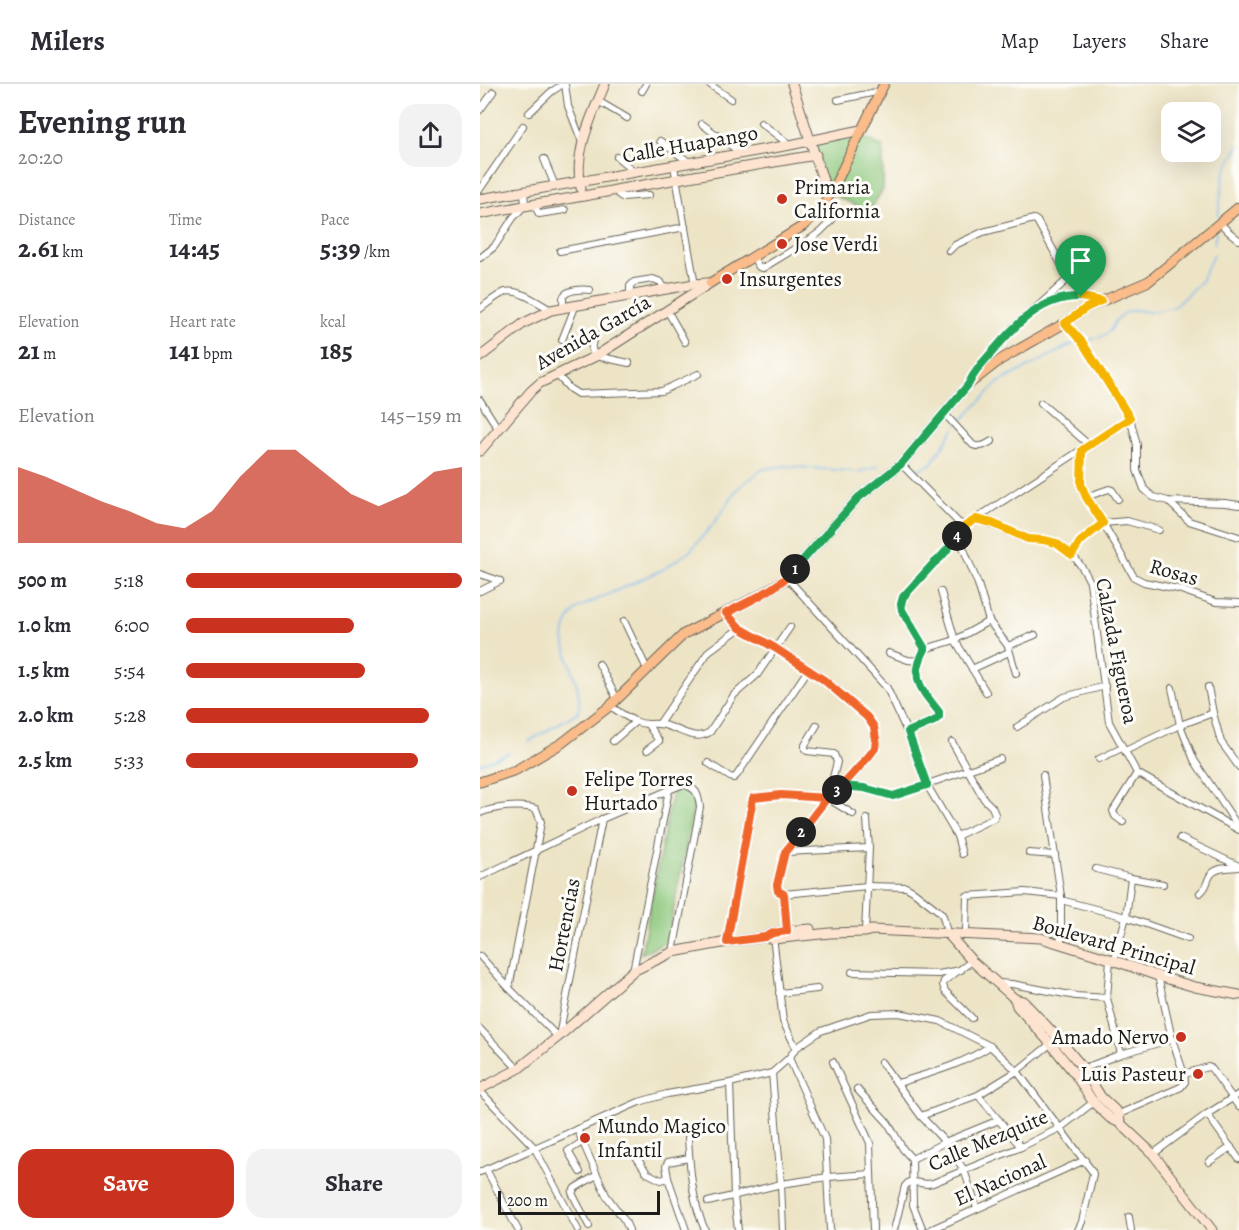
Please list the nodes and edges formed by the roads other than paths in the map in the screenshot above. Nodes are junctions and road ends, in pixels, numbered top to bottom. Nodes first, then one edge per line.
1 (564, 84) edge
2 (605, 84) edge
3 (646, 84) edge
4 (709, 84) edge
5 (792, 84) edge
6 (882, 87) edge
7 (642, 91) dead end
8 (493, 92) dead end
9 (731, 99) dead end
10 (838, 100) dead end
11 (598, 101) junction
12 (480, 110) edge
13 (529, 113) dead end
14 (627, 118) dead end
15 (761, 123) dead end
16 (702, 124) dead end
17 (522, 126) dead end
18 (861, 130) junction
19 (660, 141) dead end
20 (810, 141) junction
21 (583, 143) junction
22 (790, 145) junction
23 (741, 153) junction
24 (816, 155) junction
25 (617, 158) dead end
26 (544, 159) dead end
27 (689, 163) junction
28 (674, 166) junction
29 (635, 172) junction
30 (676, 179) junction
31 (579, 182) junction
32 (555, 186) junction
33 (480, 189) edge
34 (617, 190) junction
35 (524, 191) junction
36 (649, 195) dead end
37 (582, 196) junction
38 (480, 199) edge
39 (826, 199) junction
40 (530, 204) junction
41 (1239, 207) edge
42 (565, 210) dead end
43 (480, 214) edge
44 (1220, 223) junction
45 (685, 227) junction
46 (1239, 240) edge
47 (560, 251) dead end
48 (949, 251) dead end
49 (753, 257) junction
50 (480, 258) edge
51 (710, 283) joint
52 (695, 288) junction
53 (590, 290) dead end
54 (1101, 301) junction
55 (575, 307) junction
56 (564, 308) junction
57 (480, 309) edge
58 (1035, 309) junction
59 (551, 310) junction
60 (667, 310) junction
61 (1065, 323) junction
62 (595, 335) dead end
63 (562, 340) dead end
64 (685, 342) dead end
65 (596, 356) junction
66 (480, 357) edge
67 (629, 363) dead end
68 (698, 374) dead end
69 (557, 375) junction
70 (968, 385) junction
71 (480, 400) edge
72 (1041, 403) dead end
73 (944, 413) junction
74 (1130, 418) junction
75 (499, 430) junction
76 (992, 441) dead end
77 (1089, 445) junction
78 (1082, 450) junction
79 (480, 451) edge
80 (901, 464) junction
81 (1086, 497) junction
82 (1118, 499) dead end
83 (1168, 501) junction
84 (1239, 505) edge
85 (976, 519) junction
86 (1103, 523) junction
87 (965, 526) junction
88 (1159, 530) dead end
89 (958, 535) junction
90 (1239, 537) edge
91 (1072, 555) junction
92 (480, 574) edge
93 (787, 578) junction
94 (480, 591) edge
95 (941, 591) dead end
96 (1239, 603) edge
97 (726, 613) junction
98 (624, 621) dead end
99 (989, 621) junction
100 (790, 627) dead end
101 (740, 628) junction
102 (1035, 635) dead end
103 (955, 640) junction
104 (775, 648) junction
105 (925, 649) junction
106 (1008, 649) junction
107 (889, 653) dead end
108 (919, 661) junction
109 (599, 664) dead end
110 (647, 669) junction
111 (808, 669) junction
112 (972, 669) junction
113 (1016, 673) dead end
114 (1105, 686) junction
115 (1208, 687) dead end
116 (1172, 688) dead end
117 (986, 692) dead end
118 (614, 703) junction
119 (1213, 713) junction
120 (635, 722) junction
121 (659, 724) junction
122 (1180, 724) junction
123 (648, 725) junction
124 (817, 725) dead end
125 (1017, 727) dead end
126 (908, 732) junction
127 (613, 741) dead end
128 (952, 742) dead end
129 (1124, 749) junction
130 (647, 750) dead end
131 (1000, 759) dead end
132 (1100, 759) dead end
133 (708, 763) dead end
134 (1239, 767) edge
135 (969, 771) junction
136 (1137, 773) junction
137 (1043, 775) dead end
138 (480, 782) edge
139 (927, 785) junction
140 (842, 786) junction
141 (669, 790) junction
142 (827, 798) junction
143 (480, 813) edge
144 (853, 814) dead end
145 (602, 819) junction
146 (867, 819) dead end
147 (1123, 822) dead end
148 (1239, 829) edge
149 (957, 836) junction
150 (1180, 837) dead end
151 (869, 848) junction
152 (536, 850) junction
153 (785, 852) junction
154 (1029, 853) dead end
155 (962, 854) dead end
156 (1055, 855) junction
157 (1239, 866) edge
158 (1096, 869) dead end
159 (480, 877) edge
160 (1131, 878) junction
161 (1163, 884) dead end
162 (867, 886) junction
163 (1200, 893) dead end
164 (784, 894) junction
165 (1061, 898) junction
166 (1126, 917) junction
167 (867, 929) junction
168 (947, 933) junction
169 (966, 933) junction
170 (787, 934) junction
171 (770, 936) junction
172 (1188, 939) dead end
173 (727, 942) junction
174 (1061, 944) junction
175 (673, 952) junction
176 (480, 956) edge
177 (1112, 960) junction
178 (972, 961) junction
179 (633, 970) junction
180 (961, 970) junction
181 (852, 972) dead end
182 (1158, 976) junction
183 (997, 983) junction
184 (509, 988) junction
185 (817, 989) dead end
186 (779, 993) junction
187 (1239, 995) edge
188 (1107, 999) junction
189 (972, 1018) dead end
190 (480, 1029) edge
191 (558, 1037) junction
192 (1172, 1039) junction
193 (1055, 1041) junction
194 (990, 1046) junction
195 (796, 1048) junction
196 (1121, 1054) junction
197 (789, 1058) junction
198 (833, 1062) dead end
199 (881, 1062) dead end
200 (518, 1069) junction
201 (1017, 1071) junction
202 (1079, 1071) junction
203 (772, 1072) junction
204 (1184, 1074) junction
205 (730, 1083) junction
206 (898, 1083) junction
207 (857, 1089) dead end
208 (480, 1090) edge
209 (978, 1095) junction
210 (1236, 1096) edge
211 (1097, 1100) junction
212 (1239, 1107) edge
213 (1207, 1114) junction
214 (921, 1116) junction
215 (1116, 1118) junction
216 (999, 1120) junction
217 (1060, 1128) junction
218 (577, 1129) junction
219 (688, 1138) dead end
220 (582, 1142) junction
221 (945, 1142) junction
222 (1021, 1146) junction
223 (534, 1147) junction
224 (1231, 1147) junction
225 (1153, 1154) junction
226 (635, 1155) dead end
227 (689, 1158) junction
228 (912, 1159) junction
229 (1239, 1159) edge
230 (1084, 1160) junction
231 (1209, 1162) dead end
232 (483, 1170) edge
233 (963, 1170) junction
234 (580, 1172) dead end
235 (871, 1174) junction
236 (597, 1175) junction
237 (668, 1178) junction
238 (828, 1178) junction
239 (914, 1182) junction
240 (781, 1184) junction
241 (734, 1196) junction
242 (708, 1202) dead end
243 (977, 1208) junction
244 (1129, 1217) dead end
245 (589, 1226) dead end
246 (518, 1230) edge
247 (578, 1230) edge
248 (629, 1230) edge
249 (686, 1230) edge
250 (705, 1230) edge
251 (738, 1230) edge
252 (783, 1230) edge
253 (830, 1230) edge
254 (873, 1230) edge
255 (894, 1230) edge
256 (923, 1230) edge
257 (930, 1230) edge
258 (1078, 1230) edge
259 (1131, 1230) edge
260 (1212, 1230) edge

1 - 13 street
1 - 21 street
2 - 11 street
3 - 7 street
4 - 9 street
5 - 20 street
6 - 10 street
6 - 18 main road, Avenida García
8 - 12 street
11 - 14 street
11 - 21 street
15 - 22 street
16 - 23 street
17 - 33 street
18 - 20 street, Calle Huapango
18 - 39 main road, Avenida García
19 - 27 street
20 - 22 street, Calle Huapango
20 - 24 street
21 - 31 street
22 - 23 street, Calle Huapango
23 - 27 street, Calle Huapango
24 - 30 street, Calle Huapango
24 - 39 street
25 - 29 street
26 - 32 street
27 - 28 street, Calle Huapango
28 - 29 street, Calle Huapango
28 - 30 street
29 - 31 street, Calle Huapango
30 - 34 street, Calle Huapango
30 - 45 street
31 - 32 street, Calle Huapango
31 - 37 street
32 - 35 street, Calle Huapango
34 - 36 street
34 - 37 street, Calle Huapango
35 - 38 street, Calle Huapango
35 - 40 street
37 - 40 street, Calle Huapango
39 - 49 main road, Avenida García
39 - 49 street
40 - 42 street
40 - 43 street, Calle Huapango
40 - 50 street
41 - 44 main road
44 - 46 street
44 - 54 main road
45 - 47 street
45 - 52 street
48 - 58 street
49 - 51 main road, Avenida García
51 - 52 street, Avenida García
52 - 55 street
52 - 60 street, Avenida García
53 - 56 street
54 - 58 street
54 - 61 main road
55 - 56 street
55 - 63 street
56 - 59 street
57 - 59 street
58 - 70 street
59 - 66 street
60 - 64 street
60 - 65 street, Avenida García
61 - 70 main road
61 - 74 street
62 - 65 street
65 - 67 street
65 - 69 street, Avenida García
68 - 69 street
69 - 75 street, Avenida García
70 - 73 main road
71 - 75 street
72 - 77 street
73 - 76 street
73 - 80 main road
74 - 77 street
74 - 83 street
75 - 79 street, Avenida García
77 - 78 street
78 - 81 street, Rosas
78 - 85 street
80 - 87 street
80 - 93 main road
81 - 82 street
81 - 86 street, Rosas
83 - 84 street
83 - 90 street
85 - 87 street
85 - 91 street, Calzada Figueroa
86 - 88 street
86 - 91 street
86 - 96 street, Rosas
87 - 89 street
89 - 99 street
89 - 105 street
91 - 114 street, Calzada Figueroa
92 - 94 street
93 - 97 main road
93 - 126 street
95 - 103 street
97 - 101 street
97 - 110 main road
98 - 110 street
99 - 103 street
99 - 106 street
100 - 104 street
101 - 104 street
101 - 121 street
102 - 106 street
103 - 105 street
103 - 112 street
104 - 111 street
104 - 121 street
105 - 108 street
106 - 112 street
106 - 113 street
107 - 108 street
108 - 126 street
109 - 118 street
110 - 118 main road
111 - 133 street
111 - 140 street
112 - 117 street
114 - 125 street
114 - 129 street, Calzada Figueroa
115 - 119 street
116 - 122 street
118 - 120 street
118 - 138 main road
119 - 122 street
119 - 134 street
120 - 123 street
120 - 127 street
121 - 123 street
122 - 129 street
122 - 148 street
123 - 130 street
124 - 142 street
126 - 139 street
128 - 135 street
129 - 132 street
129 - 136 street, Calzada Figueroa
131 - 135 street
135 - 139 street
135 - 149 street
136 - 147 street
136 - 148 street
137 - 156 street
139 - 140 street
139 - 149 street
140 - 142 street
141 - 145 street
141 - 175 street
141 - 179 street
142 - 144 street
142 - 153 street
142 - 173 street
143 - 152 street
145 - 152 street
145 - 191 street, Hortencias
146 - 151 street
149 - 155 street
150 - 157 street
151 - 153 street
151 - 162 street
152 - 159 street
152 - 184 street
153 - 164 street
154 - 156 street
156 - 165 street
157 - 163 street
158 - 160 street
160 - 161 street
160 - 166 street
162 - 164 street
162 - 167 street
162 - 168 street
164 - 170 street
165 - 166 street
165 - 169 street
165 - 174 street
166 - 172 street
166 - 177 street
167 - 168 street, Boulevard Principal
167 - 170 street, Boulevard Principal
168 - 169 street, Boulevard Principal
168 - 178 street
169 - 174 street, Boulevard Principal
170 - 171 street, Boulevard Principal
171 - 173 street, Boulevard Principal
171 - 186 street
173 - 175 street, Boulevard Principal
174 - 177 street, Boulevard Principal
175 - 179 street, Boulevard Principal
176 - 184 street
177 - 182 street, Boulevard Principal
177 - 188 street
178 - 180 street
178 - 183 street
179 - 191 street, Boulevard Principal
180 - 181 street
180 - 189 street
182 - 187 street, Boulevard Principal
182 - 192 street
183 - 188 street
183 - 193 street
184 - 191 street
185 - 186 street
186 - 195 street
188 - 196 street
190 - 200 street
191 - 200 street, Boulevard Principal
192 - 196 street
192 - 204 street
193 - 201 street
193 - 202 street
194 - 195 street
194 - 201 street
194 - 206 street
195 - 197 street
196 - 202 street
197 - 203 street
197 - 238 street
198 - 235 street
199 - 206 street
200 - 208 street, Boulevard Principal
201 - 209 street
201 - 217 street
202 - 211 street
203 - 205 street
203 - 240 street
204 - 210 street
204 - 215 street
205 - 218 street
205 - 241 street
206 - 214 street
207 - 228 street
208 - 223 street
209 - 214 street
209 - 216 street
210 - 212 street
210 - 213 street
211 - 215 street
211 - 217 street, Calle Mezquite
213 - 224 street
213 - 225 street
214 - 221 street
215 - 225 street
216 - 221 street
216 - 222 street
217 - 222 street, Calle Mezquite
217 - 230 street
218 - 220 street
218 - 223 street
219 - 227 street
220 - 234 street
220 - 236 street
221 - 228 street
221 - 233 street
222 - 233 street, Calle Mezquite
223 - 232 street
223 - 247 street
224 - 229 street
224 - 231 street
225 - 260 street
226 - 237 street
227 - 237 street
227 - 250 street
228 - 239 street
230 - 243 street, El Nacional
230 - 258 street
232 - 246 street
233 - 239 street, Calle Mezquite
233 - 243 street
235 - 238 street
235 - 254 street
236 - 245 street
236 - 248 street
237 - 249 street
238 - 240 street
238 - 253 street
239 - 255 street
239 - 256 street
240 - 241 street
240 - 252 street
241 - 242 street
241 - 251 street
243 - 257 street, El Nacional
244 - 259 street

